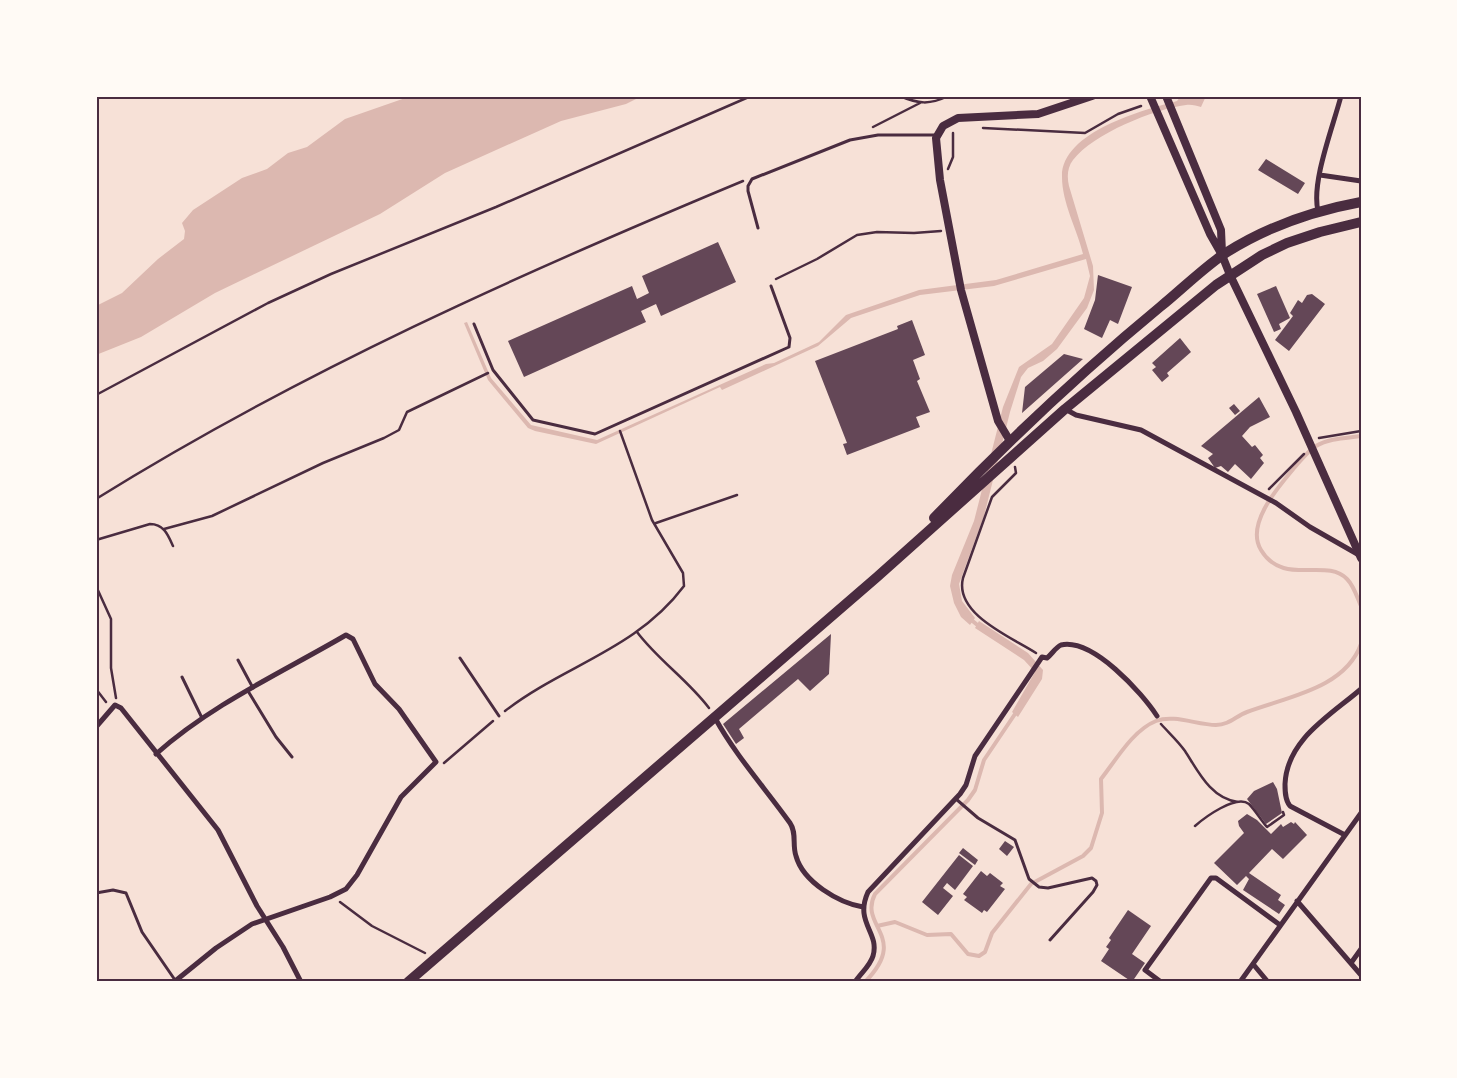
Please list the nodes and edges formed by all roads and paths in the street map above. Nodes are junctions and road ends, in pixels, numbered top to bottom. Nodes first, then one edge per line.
1 (751, 96) edge
2 (900, 96) edge
3 (948, 96) edge
4 (1092, 96) edge
5 (1341, 96) edge
6 (1166, 98) edge
7 (1152, 99) edge
8 (920, 104) junction
9 (1141, 106) dead end
10 (980, 128) dead end
11 (955, 129) dead end
12 (864, 131) dead end
13 (936, 135) junction
14 (1320, 175) junction
15 (748, 179) dead end
16 (940, 180) junction
17 (1361, 181) edge
18 (1361, 202) edge
19 (1318, 212) junction
20 (1361, 222) edge
21 (758, 228) dead end
22 (950, 229) junction
23 (1222, 255) junction
24 (1230, 275) junction
25 (771, 286) joint
26 (474, 324) dead end
27 (493, 370) junction
28 (96, 394) edge
29 (1065, 409) junction
30 (618, 425) junction
31 (1361, 431) edge
32 (1319, 438) dead end
33 (1010, 442) junction
34 (1305, 453) dead end
35 (1015, 465) dead end
36 (1266, 492) dead end
37 (738, 495) dead end
38 (96, 499) edge
39 (656, 523) dead end
40 (164, 529) junction
41 (96, 540) edge
42 (173, 546) dead end
43 (1360, 557) edge
44 (877, 577) junction
45 (96, 586) edge
46 (637, 632) junction
47 (460, 658) dead end
48 (1040, 659) junction
49 (238, 660) dead end
50 (182, 677) dead end
51 (251, 689) junction
52 (1361, 689) edge
53 (96, 690) edge
54 (117, 704) junction
55 (110, 709) junction
56 (499, 716) junction
57 (1157, 716) joint
58 (202, 718) junction
59 (714, 718) junction
60 (96, 727) edge
61 (156, 754) junction
62 (292, 758) dead end
63 (436, 762) junction
64 (956, 799) junction
65 (1242, 802) junction
66 (1361, 814) edge
67 (1284, 815) dead end
68 (1195, 826) dead end
69 (1346, 835) junction
70 (96, 894) edge
71 (334, 896) junction
72 (1297, 901) junction
73 (863, 907) junction
74 (265, 920) junction
75 (1280, 925) junction
76 (1050, 940) dead end
77 (1361, 949) edge
78 (428, 955) dead end
79 (1253, 964) junction
80 (1351, 964) junction
81 (1361, 975) edge
82 (175, 981) edge
83 (301, 982) edge
84 (408, 982) edge
85 (855, 982) edge
86 (1161, 982) edge
87 (1240, 982) edge
88 (1268, 982) edge

1 - 28 path
2 - 8 path
3 - 8 path
4 - 13 street
5 - 14 street
6 - 23 street
7 - 23 street
8 - 12 path
9 - 10 path
11 - 16 path
13 - 16 street
13 - 21 lane
14 - 17 street
14 - 19 street
15 - 38 path
16 - 22 street
18 - 19 highway
19 - 23 highway
20 - 24 highway
22 - 25 path
22 - 33 street
23 - 24 street
23 - 33 highway
24 - 29 highway
24 - 43 street
25 - 30 lane
26 - 27 lane
27 - 30 lane
27 - 40 path
29 - 43 street
29 - 44 highway
30 - 46 path
31 - 32 path
33 - 44 highway
34 - 36 path
35 - 48 path
37 - 39 path
40 - 41 path
40 - 42 path
44 - 59 highway
45 - 54 path
46 - 56 path
46 - 59 path
47 - 56 lane
48 - 57 street
48 - 64 street
49 - 51 lane
50 - 58 lane
51 - 58 street
51 - 62 lane
51 - 63 street
52 - 69 street
53 - 55 path
54 - 55 street
54 - 61 street
55 - 60 street
56 - 63 path
57 - 65 path
58 - 61 street
59 - 73 street
59 - 84 highway
61 - 74 street
63 - 71 street
64 - 73 street
64 - 76 lane
65 - 67 path
65 - 68 path
66 - 69 street
69 - 72 street
70 - 82 lane
71 - 74 street
71 - 78 path
72 - 75 street
72 - 80 street
73 - 85 street
74 - 82 street
74 - 83 street
75 - 79 street
75 - 86 street
77 - 80 street
79 - 87 street
79 - 88 street
80 - 81 street

